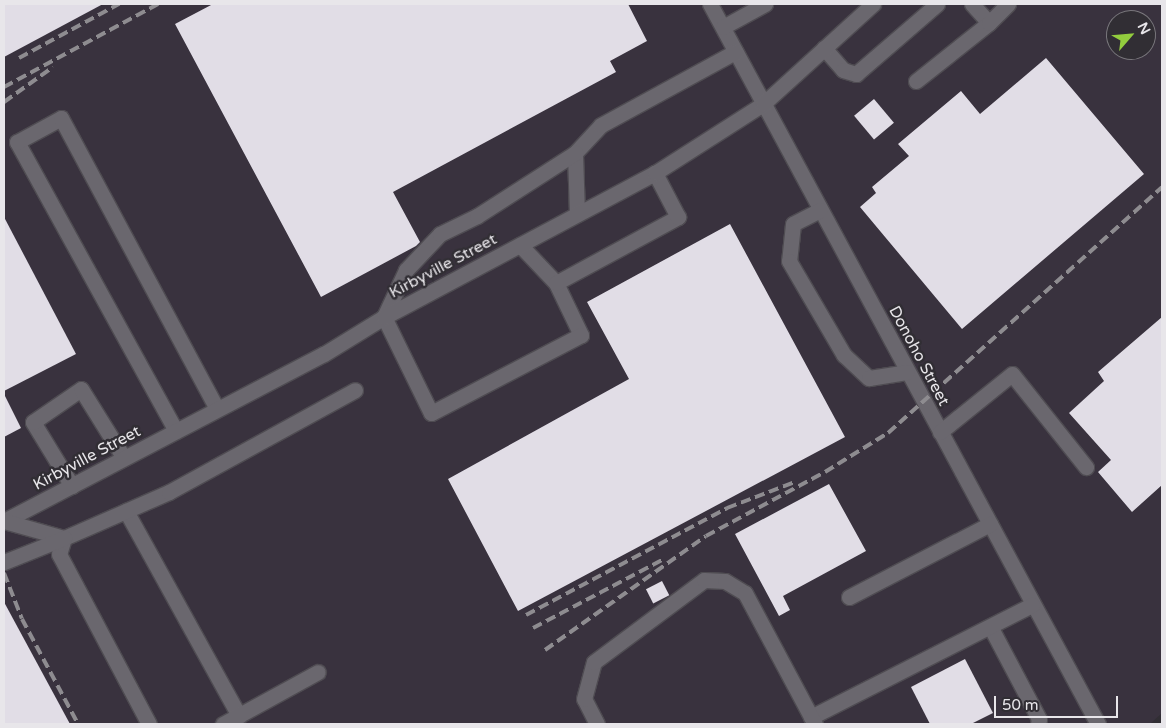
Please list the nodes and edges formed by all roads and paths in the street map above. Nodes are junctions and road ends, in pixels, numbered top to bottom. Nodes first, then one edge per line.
1 (710, 4) edge
2 (765, 4) edge
3 (873, 4) edge
4 (937, 4) edge
5 (972, 4) edge
6 (1008, 4) edge
7 (989, 24) junction
8 (723, 27) junction
9 (824, 48) junction
10 (735, 52) junction
11 (916, 81) dead end
12 (763, 104) junction
13 (575, 153) junction
14 (655, 173) junction
15 (820, 210) junction
16 (576, 214) junction
17 (520, 245) junction
18 (556, 283) junction
19 (384, 318) junction
20 (907, 372) junction
21 (356, 390) dead end
22 (217, 409) junction
23 (176, 431) junction
24 (940, 432) junction
25 (124, 458) junction
26 (1086, 467) dead end
27 (72, 486) junction
28 (126, 511) junction
29 (4, 521) edge
30 (990, 524) junction
31 (64, 538) junction
32 (4, 562) edge
33 (849, 597) dead end
34 (1032, 605) junction
35 (991, 628) junction
36 (318, 672) dead end
37 (239, 716) junction
38 (813, 721) edge
39 (150, 724) edge
40 (223, 724) edge
41 (597, 724) edge
42 (1038, 724) edge
43 (1098, 724) edge

1 - 8 street, Donoho Street
2 - 8 street
3 - 9 street, Kirbyville Street
4 - 9 street
5 - 7 street
6 - 7 street
7 - 11 street
8 - 10 street, Donoho Street
9 - 12 street, Kirbyville Street
10 - 12 street, Donoho Street
10 - 13 street
12 - 14 street, Kirbyville Street
12 - 15 street, Donoho Street
13 - 16 street
13 - 19 street
14 - 16 street, Kirbyville Street
14 - 18 street
15 - 20 street, Donoho Street
15 - 20 street
16 - 17 street, Kirbyville Street
17 - 18 street
17 - 19 street, Kirbyville Street
18 - 19 street
19 - 22 street, Kirbyville Street
20 - 24 street, Donoho Street
21 - 28 street
22 - 23 street, Kirbyville Street
22 - 23 street
23 - 25 street, Kirbyville Street
24 - 26 street
24 - 30 street, Donoho Street
25 - 27 street, Kirbyville Street
25 - 27 street
27 - 29 street, Kirbyville Street
28 - 31 street
28 - 37 street
29 - 31 street
30 - 33 street
30 - 34 street, Donoho Street
31 - 32 street
31 - 39 street
34 - 35 street
34 - 43 street, Donoho Street
35 - 38 street
35 - 42 street
36 - 37 street
37 - 40 street
38 - 41 street

